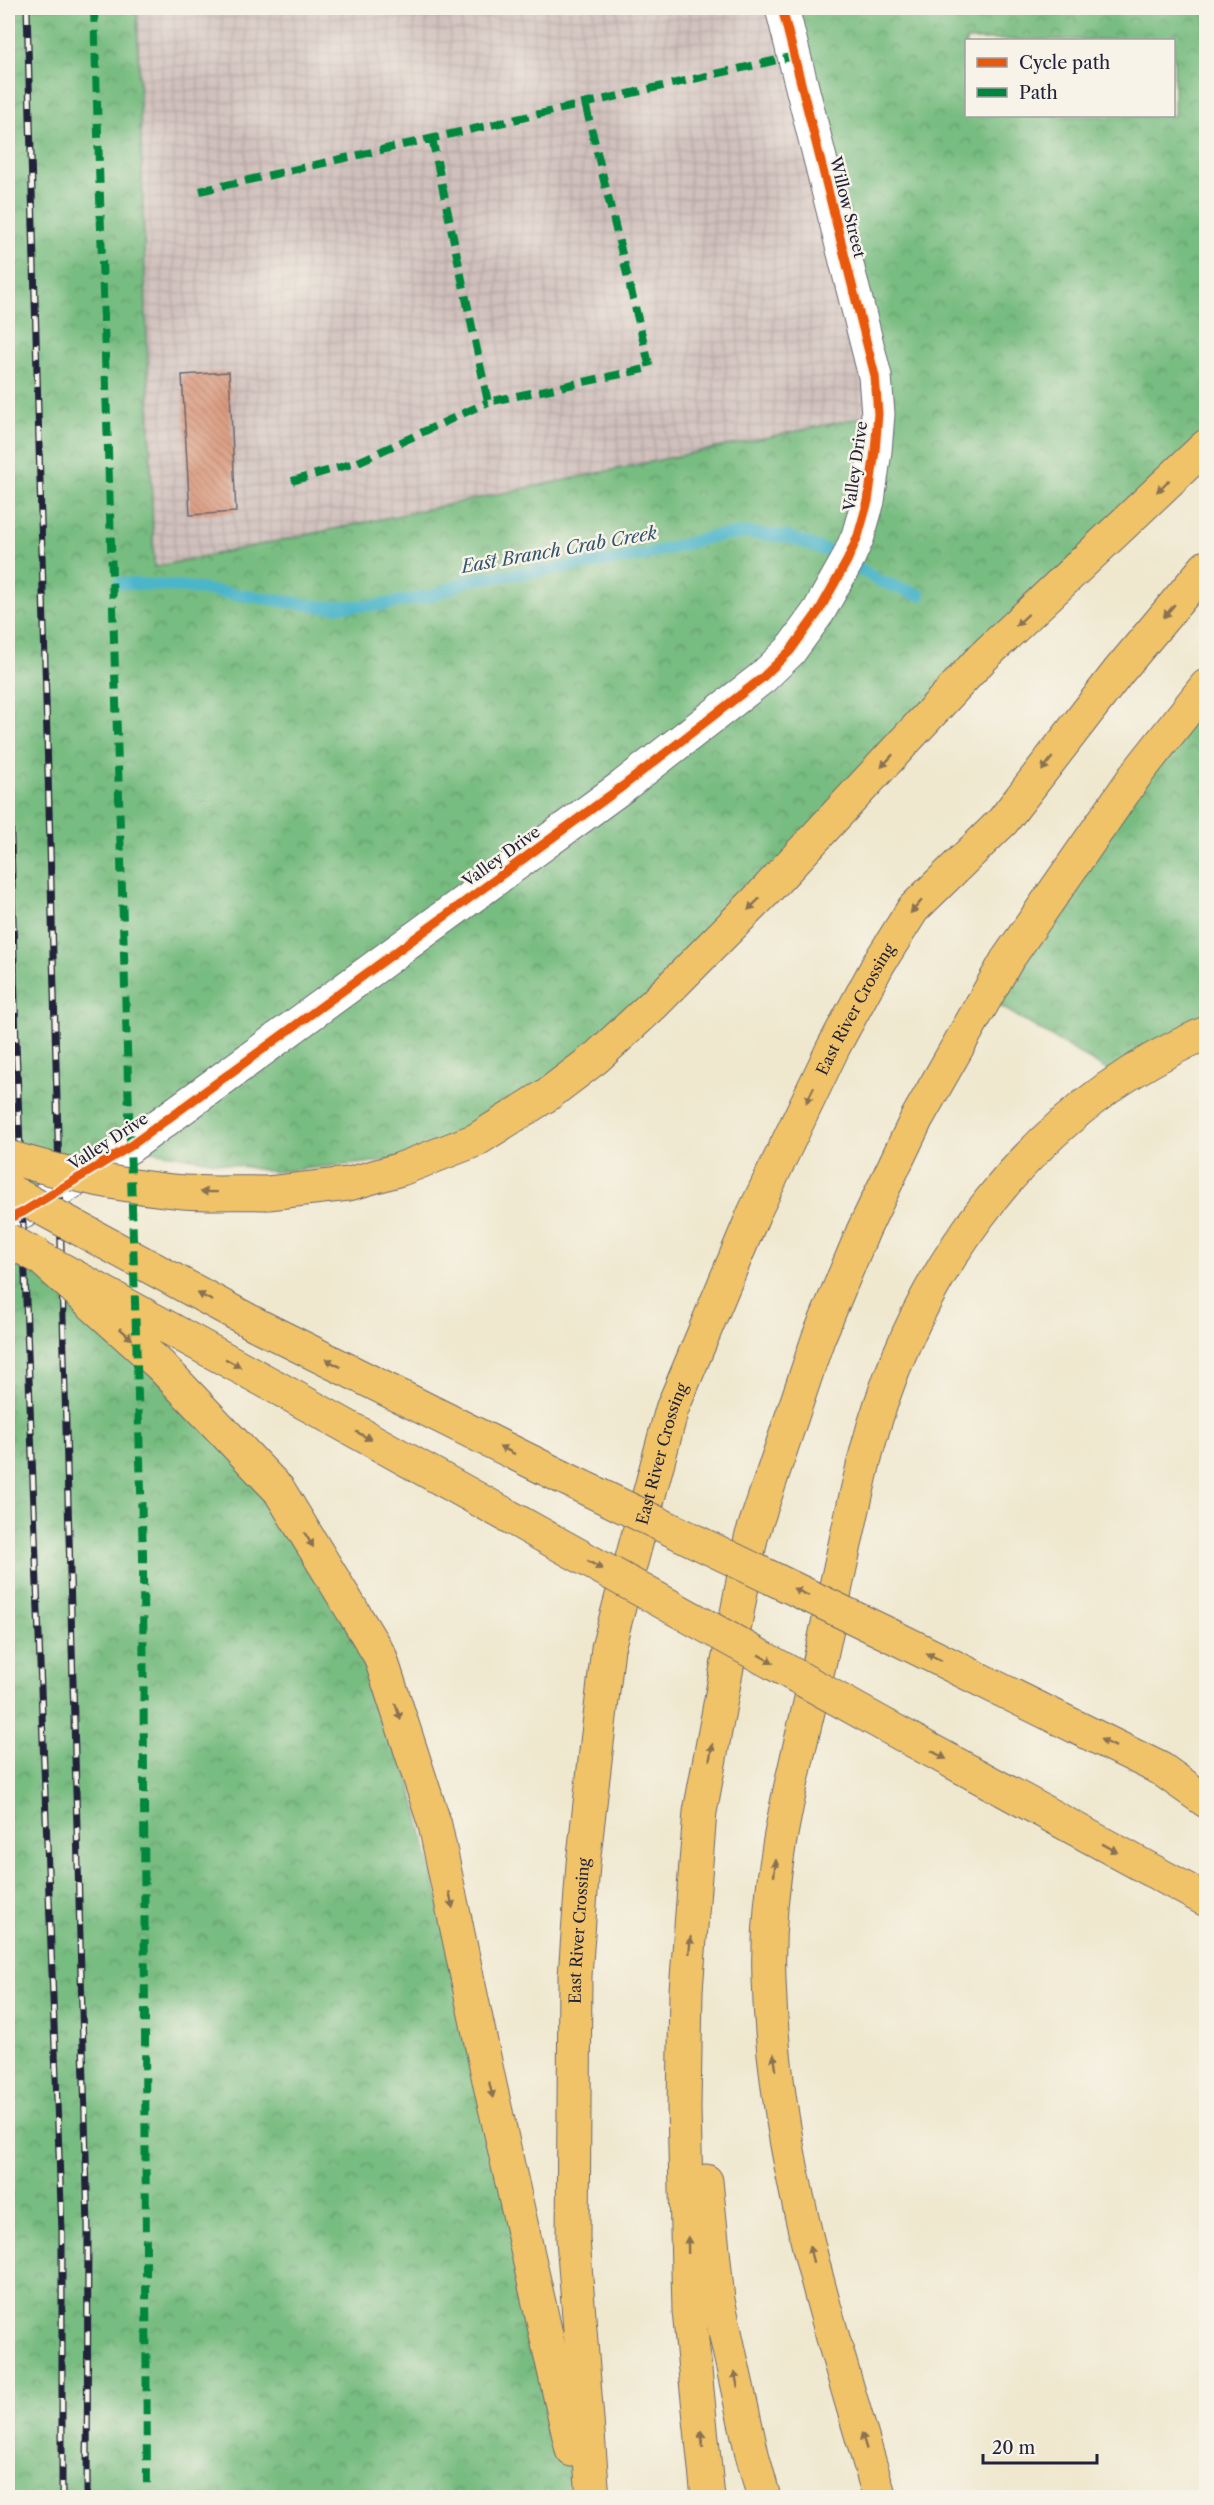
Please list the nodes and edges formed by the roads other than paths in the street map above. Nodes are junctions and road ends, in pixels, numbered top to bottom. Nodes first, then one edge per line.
1 (782, 8) edge
2 (878, 414) joint
3 (1206, 446) edge
4 (1206, 567) edge
5 (1206, 686) edge
6 (1206, 1033) edge
7 (8, 1157) edge
8 (8, 1190) edge
9 (8, 1219) edge
10 (21, 1247) edge
11 (1161, 1769) junction
12 (1206, 1778) edge
13 (1206, 1801) edge
14 (1204, 1900) edge
15 (686, 1990) junction
16 (583, 2498) edge
17 (593, 2498) edge
18 (708, 2498) edge
19 (764, 2498) edge
20 (880, 2498) edge

1 - 2 street, Willow Street
2 - 9 street, Valley Drive
3 -> 7 highway, bridge
4 -> 17 highway, East River Crossing
15 -> 5 highway
20 -> 6 highway
11 -> 8 highway, bridge
10 -> 14 highway, bridge
10 -> 16 highway, bridge
11 - 12 highway
11 - 13 highway
18 -> 15 highway
19 -> 15 highway

